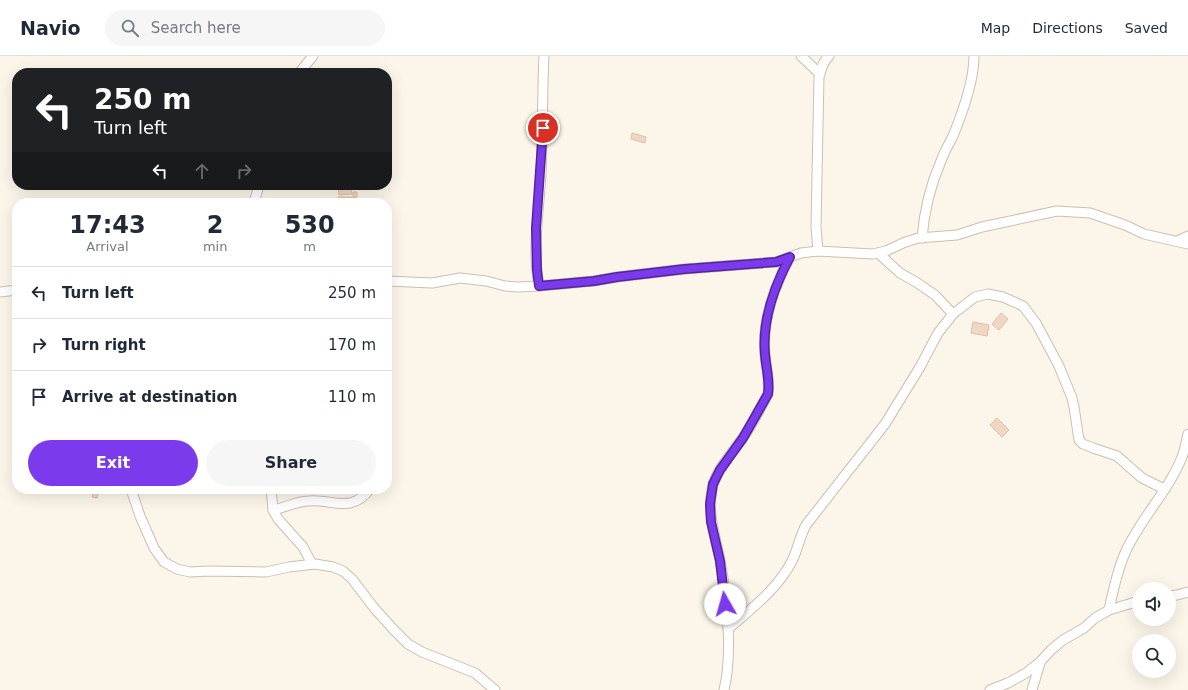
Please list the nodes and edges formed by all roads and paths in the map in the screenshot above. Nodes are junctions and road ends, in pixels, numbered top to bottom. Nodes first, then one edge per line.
1 (313, 56) edge
2 (544, 56) edge
3 (801, 56) edge
4 (829, 56) edge
5 (974, 56) edge
6 (303, 68) edge
7 (820, 74) junction
8 (1188, 236) edge
9 (922, 238) junction
10 (1177, 241) junction
11 (1188, 244) edge
12 (818, 250) junction
13 (878, 253) junction
14 (790, 257) junction
15 (392, 281) edge
16 (539, 286) junction
17 (12, 291) edge
18 (0, 292) edge
19 (953, 314) junction
20 (1188, 434) edge
21 (1164, 489) junction
22 (133, 494) edge
23 (271, 494) edge
24 (366, 494) edge
25 (273, 510) junction
26 (312, 564) junction
27 (1188, 592) edge
28 (1176, 595) edge
29 (1132, 603) edge
30 (1108, 610) junction
31 (728, 629) junction
32 (1040, 662) junction
33 (495, 690) edge
34 (724, 690) edge
35 (990, 690) edge
36 (1032, 690) edge

1 - 6 street
2 - 16 street
3 - 7 street
4 - 7 street
5 - 9 street
7 - 12 street
8 - 10 street
9 - 10 street
9 - 13 street
10 - 11 street
12 - 13 street
12 - 14 street
13 - 19 street
14 - 16 street
14 - 31 street
15 - 16 street
17 - 18 street
19 - 21 street
19 - 31 street
20 - 21 street
21 - 30 street
22 - 26 street
23 - 25 street
24 - 25 street
25 - 26 street
26 - 33 street
27 - 28 street
29 - 30 street
30 - 32 street
31 - 34 street
32 - 35 street
32 - 36 street

